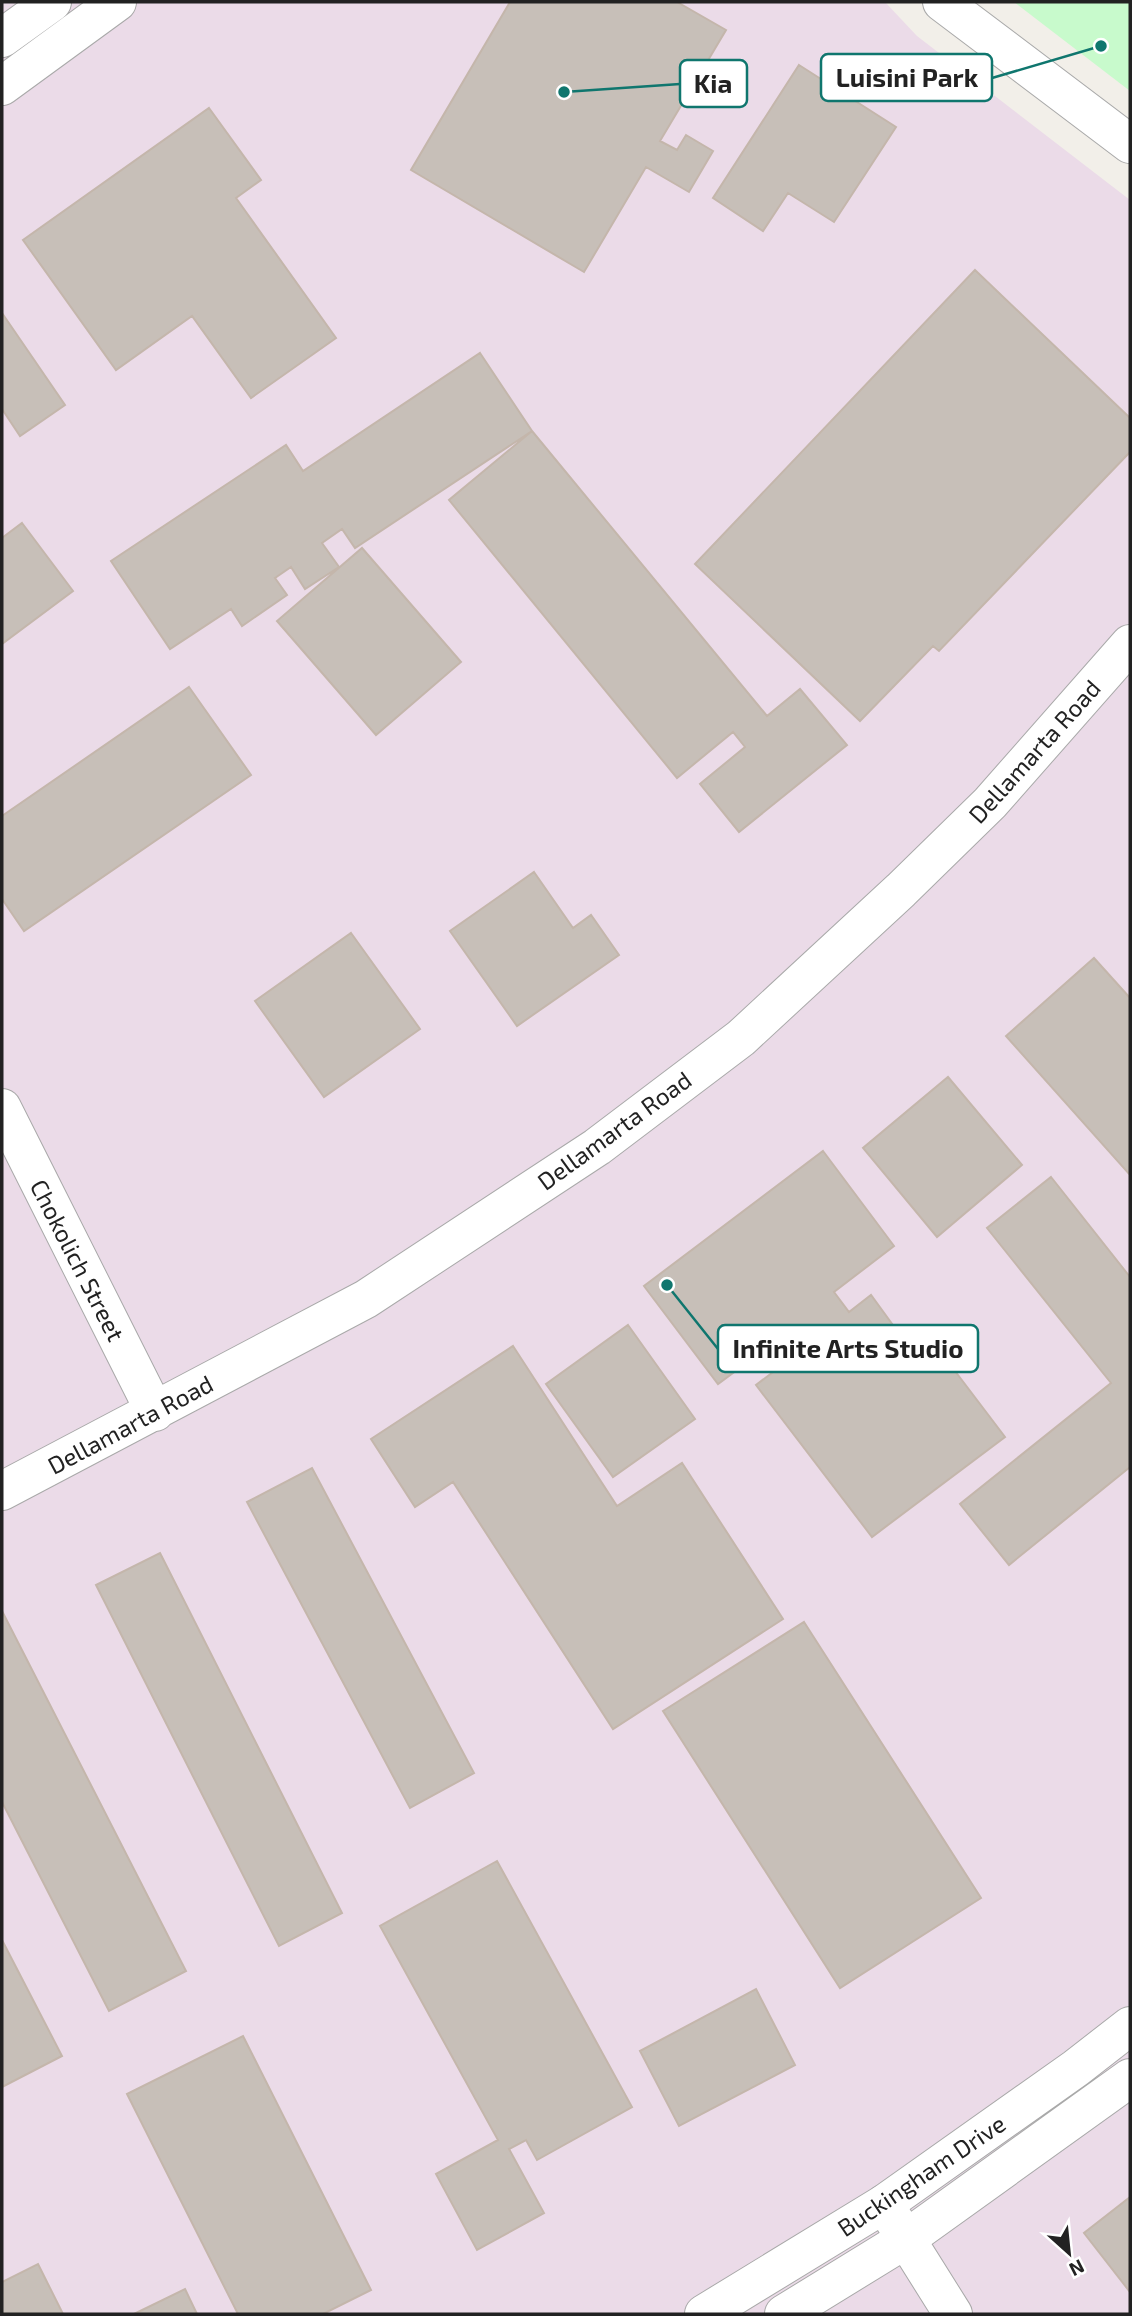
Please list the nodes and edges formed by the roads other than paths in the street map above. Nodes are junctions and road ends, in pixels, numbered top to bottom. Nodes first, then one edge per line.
1 (52, 2) edge
2 (117, 2) edge
3 (942, 2) edge
4 (2, 38) edge
5 (2, 86) edge
6 (1130, 145) edge
7 (1130, 644) edge
8 (2, 1108) edge
9 (155, 1412) junction
10 (2, 1491) edge
11 (1130, 2026) edge
12 (1130, 2078) edge
13 (884, 2204) junction
14 (906, 2239) junction
15 (704, 2314) edge
16 (784, 2314) edge
17 (953, 2314) edge

1 - 4 street
2 - 5 street
3 - 6 street
7 - 9 street, Dellamarta Road
8 - 9 street, Chokolich Street
9 - 10 street, Dellamarta Road
11 - 13 street, Buckingham Drive
12 - 14 street, Buckingham Drive
13 - 14 street
13 - 15 street, Buckingham Drive
14 - 16 street, Buckingham Drive
14 - 17 street

